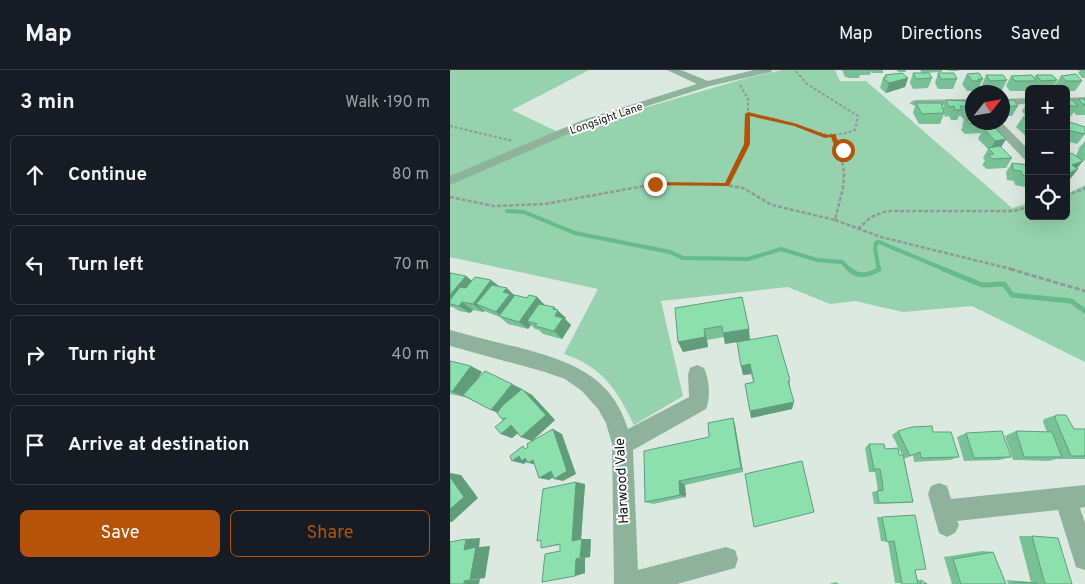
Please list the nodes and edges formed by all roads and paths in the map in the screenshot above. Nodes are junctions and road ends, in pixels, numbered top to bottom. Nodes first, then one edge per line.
1 (672, 70) edge
2 (767, 70) edge
3 (795, 70) edge
4 (732, 74) edge
5 (707, 84) junction
6 (1085, 100) edge
7 (1025, 101) edge
8 (1070, 101) edge
9 (965, 102) edge
10 (1010, 102) edge
11 (916, 103) edge
12 (748, 114) junction
13 (450, 126) edge
14 (1001, 130) edge
15 (833, 135) junction
16 (533, 146) junction
17 (1024, 157) edge
18 (450, 181) edge
19 (727, 185) junction
20 (1085, 188) edge
21 (1070, 195) edge
22 (450, 198) edge
23 (1025, 208) edge
24 (835, 220) junction
25 (858, 229) junction
26 (1085, 291) edge
27 (450, 338) edge
28 (697, 374) dead end
29 (622, 444) junction
30 (1075, 497) edge
31 (943, 510) dead end
32 (1085, 558) edge
33 (726, 559) dead end
34 (628, 584) edge

1 - 5 street
2 - 4 street, Longsight Lane
3 - 15 path
4 - 5 street, Longsight Lane
4 - 12 path
5 - 16 street, Longsight Lane
6 - 8 street
7 - 10 street
9 - 11 street
12 - 15 path
12 - 19 path
13 - 16 path
14 - 17 street
15 - 24 path
16 - 18 street, Longsight Lane
19 - 22 path
19 - 24 path
20 - 21 path
23 - 25 path
24 - 25 path
25 - 26 path
27 - 29 street, Harwood Vale
28 - 29 street
29 - 34 street, Harwood Vale
30 - 31 street
30 - 32 street
33 - 34 street

